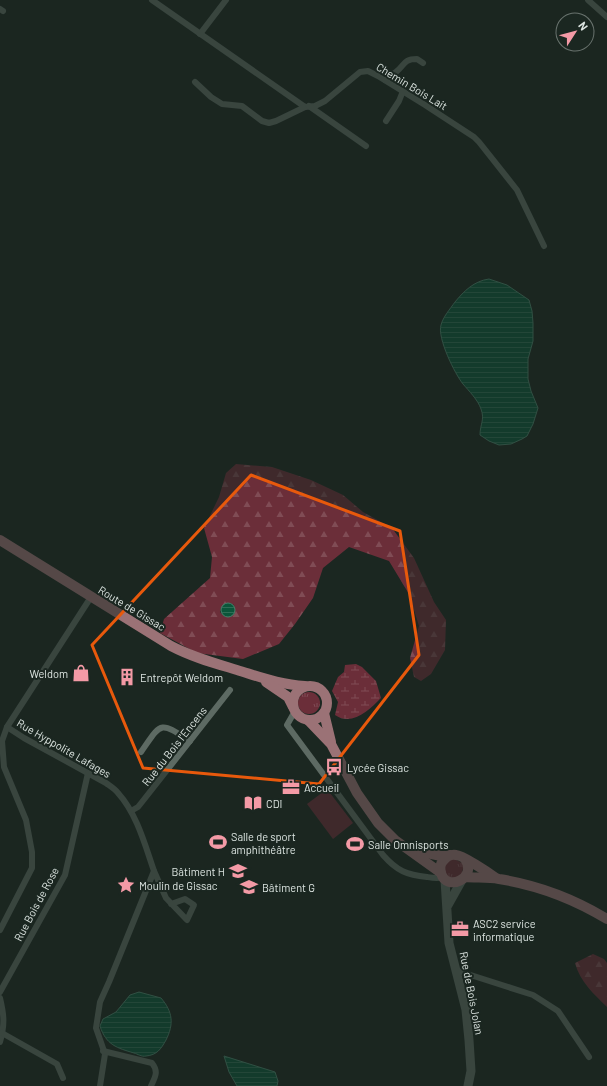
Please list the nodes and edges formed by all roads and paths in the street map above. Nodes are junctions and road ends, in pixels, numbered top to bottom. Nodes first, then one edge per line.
1 (152, 0) edge
2 (226, 0) edge
3 (588, 0) edge
4 (607, 17) edge
5 (200, 34) junction
6 (423, 63) dead end
7 (385, 80) junction
8 (196, 82) dead end
9 (403, 91) junction
10 (307, 107) junction
11 (386, 121) dead end
12 (366, 146) dead end
13 (544, 246) dead end
14 (0, 540) edge
15 (91, 597) junction
16 (261, 678) junction
17 (305, 686) junction
18 (230, 690) dead end
19 (295, 710) junction
20 (324, 713) junction
21 (308, 720) junction
22 (7, 727) junction
23 (190, 741) junction
24 (331, 744) junction
25 (141, 752) dead end
26 (88, 773) junction
27 (131, 811) junction
28 (409, 850) junction
29 (450, 855) junction
30 (465, 859) junction
31 (154, 872) junction
32 (443, 877) junction
33 (464, 878) junction
34 (498, 879) junction
35 (171, 904) dead end
36 (448, 905) junction
37 (607, 919) edge
38 (0, 930) edge
39 (455, 970) junction
40 (0, 992) edge
41 (0, 998) edge
42 (2, 1033) junction
43 (0, 1042) edge
44 (103, 1051) junction
45 (589, 1057) dead end
46 (63, 1078) dead end
47 (100, 1086) edge
48 (151, 1086) edge
49 (468, 1086) edge

1 - 5 street
2 - 5 street
3 - 4 street
5 - 10 street
6 - 7 street
7 - 9 street, Chemin Bois Lait
7 - 10 street, Chemin Bois Lait
8 - 10 street, Chemin Bois Lait
9 - 11 street
9 - 13 street, Chemin Bois Lait
10 - 12 street
14 - 15 main road, Route de Gissac
15 - 16 main road, Route de Gissac
15 - 22 street, Rue Hyppolite Lafages
16 - 17 main road, Route de Gissac
16 - 19 main road, Route de Gissac
17 - 19 main road
17 - 20 main road
18 - 23 street, Rue du Bois l'Encens
19 - 21 main road
19 - 32 street
20 - 21 main road
20 - 24 main road
21 - 24 main road
22 - 26 street, Rue Hyppolite Lafages
22 - 38 street
23 - 25 street
23 - 27 street, Rue du Bois l'Encens
24 - 28 main road
26 - 27 street, Rue Hyppolite Lafages
26 - 40 street, Rue Bois de Rose
27 - 31 street, Rue Hyppolite Lafages
28 - 29 main road
28 - 32 main road
29 - 30 main road
29 - 32 main road
30 - 33 main road
30 - 34 main road
31 - 35 street, Rue Hyppolite Lafages
31 - 44 street
32 - 33 main road
32 - 36 street, Rue de Bois Jolan
33 - 34 main road
33 - 36 street, Rue de Bois Jolan
34 - 37 main road
36 - 39 street, Rue de Bois Jolan
39 - 45 street
39 - 49 street, Rue de Bois Jolan
41 - 42 street
42 - 43 street
42 - 46 street
44 - 47 street
44 - 48 street

